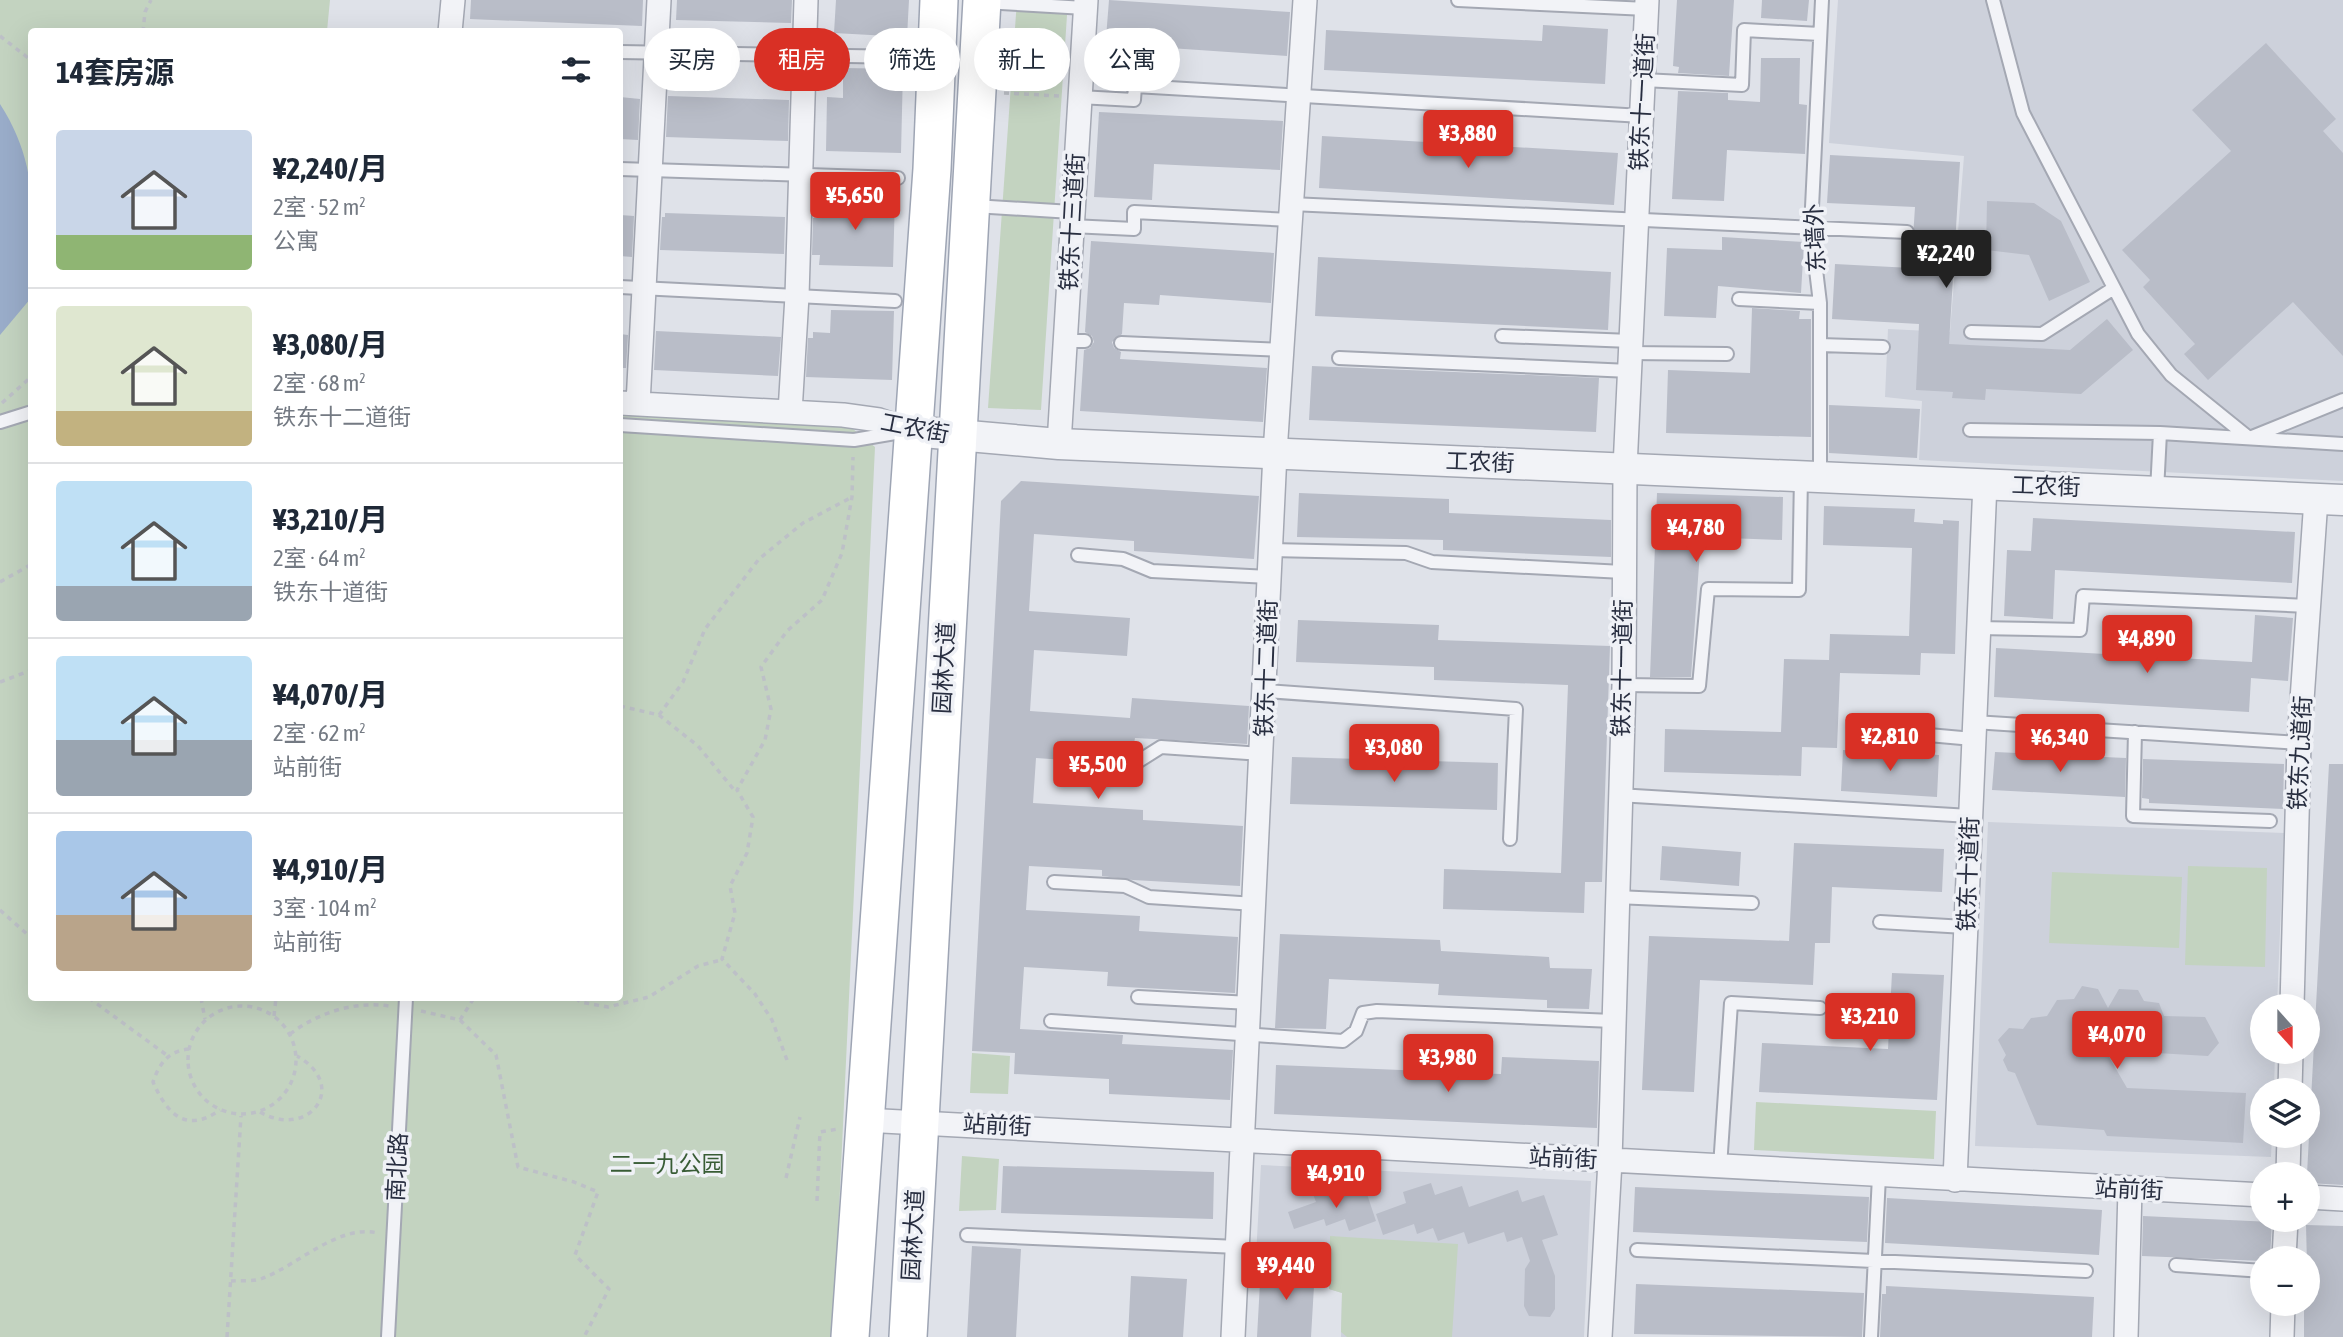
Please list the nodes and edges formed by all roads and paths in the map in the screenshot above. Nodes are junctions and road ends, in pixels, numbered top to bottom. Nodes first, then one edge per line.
1 (151, 0) edge
2 (453, 0) edge
3 (659, 0) edge
4 (806, 0) edge
5 (939, 0) edge
6 (1305, 0) edge
7 (1458, 0) edge
8 (1822, 0) edge
9 (1993, 0) edge
10 (981, 1) edge
11 (1086, 4) edge
12 (1647, 5) edge
13 (143, 28) edge
14 (450, 28) edge
15 (658, 28) edge
16 (804, 28) edge
17 (980, 28) edge
18 (1820, 34) junction
19 (0, 36) edge
20 (623, 52) edge
21 (644, 53) edge
22 (28, 58) edge
23 (1643, 80) junction
24 (655, 91) edge
25 (802, 91) edge
26 (976, 91) joint
27 (1299, 96) junction
28 (1079, 97) junction
29 (1642, 116) junction
30 (623, 169) edge
31 (651, 171) junction
32 (801, 174) junction
33 (898, 178) dead end
34 (971, 206) junction
35 (1291, 212) junction
36 (1636, 218) junction
37 (1071, 219) junction
38 (1811, 228) junction
39 (1907, 232) dead end
40 (623, 287) edge
41 (646, 288) junction
42 (2114, 288) junction
43 (797, 296) junction
44 (1739, 299) dead end
45 (895, 301) dead end
46 (1820, 303) junction
47 (1970, 332) dead end
48 (1502, 336) dead end
49 (1121, 343) dead end
50 (1820, 345) junction
51 (1883, 347) dead end
52 (1282, 350) junction
53 (1727, 354) dead end
54 (1630, 355) junction
55 (1339, 358) dead end
56 (28, 380) edge
57 (2343, 400) edge
58 (629, 403) edge
59 (0, 405) edge
60 (790, 412) junction
61 (28, 413) edge
62 (0, 422) edge
63 (623, 425) edge
64 (1970, 430) dead end
65 (912, 431) junction
66 (2160, 433) junction
67 (957, 437) junction
68 (2249, 438) junction
69 (853, 440) junction
70 (1059, 444) junction
71 (2343, 444) edge
72 (1275, 453) junction
73 (1625, 468) junction
74 (955, 474) junction
75 (1810, 476) junction
76 (1985, 483) junction
77 (2157, 491) junction
78 (852, 497) junction
79 (2329, 500) edge
80 (1271, 550) junction
81 (1078, 555) dead end
82 (28, 566) edge
83 (1623, 572) junction
84 (1269, 577) junction
85 (0, 582) edge
86 (2308, 606) junction
87 (1977, 628) junction
88 (28, 672) edge
89 (0, 682) edge
90 (1623, 685) junction
91 (1265, 691) junction
92 (623, 707) edge
93 (659, 715) junction
94 (1862, 729) dead end
95 (1974, 730) junction
96 (2135, 732) junction
97 (2299, 743) junction
98 (1262, 754) junction
99 (1074, 761) dead end
100 (1618, 795) junction
101 (743, 801) junction
102 (1970, 816) junction
103 (2270, 821) dead end
104 (1510, 839) dead end
105 (1054, 882) dead end
106 (1616, 897) junction
107 (1752, 903) dead end
108 (1255, 904) junction
109 (0, 910) edge
110 (1880, 922) dead end
111 (1965, 927) junction
112 (28, 935) edge
113 (722, 960) junction
114 (2292, 994) edge
115 (1138, 997) dead end
116 (93, 1001) edge
117 (202, 1001) edge
118 (276, 1001) edge
119 (472, 1001) edge
120 (579, 1001) edge
121 (406, 1003) edge
122 (1250, 1003) junction
123 (1821, 1008) dead end
124 (274, 1016) junction
125 (205, 1019) junction
126 (460, 1020) junction
127 (1051, 1021) dead end
128 (1613, 1021) junction
129 (290, 1034) junction
130 (1249, 1036) junction
131 (188, 1049) junction
132 (168, 1056) junction
133 (297, 1056) junction
134 (787, 1060) dead end
135 (220, 1110) junction
136 (259, 1112) junction
137 (241, 1115) junction
138 (800, 1117) dead end
139 (864, 1120) junction
140 (919, 1121) junction
141 (1244, 1139) junction
142 (1610, 1161) junction
143 (1720, 1167) junction
144 (1879, 1176) junction
145 (786, 1178) dead end
146 (1955, 1180) junction
147 (2130, 1189) junction
148 (2250, 1194) edge
149 (2320, 1198) edge
150 (2343, 1199) edge
151 (967, 1235) dead end
152 (393, 1237) junction
153 (1238, 1247) junction
154 (1637, 1251) dead end
155 (1874, 1260) junction
156 (2176, 1265) dead end
157 (2250, 1270) edge
158 (2086, 1271) dead end
159 (231, 1281) junction
160 (2283, 1316) edge
161 (227, 1337) edge
162 (388, 1337) edge
163 (584, 1337) edge
164 (850, 1337) edge
165 (908, 1337) edge
166 (1233, 1337) edge
167 (1600, 1337) edge
168 (1871, 1337) edge
169 (2126, 1337) edge
170 (2282, 1337) edge

1 - 13 path
2 - 14 street
3 - 15 street
4 - 16 street
5 - 65 main road
6 - 27 street, 铁东十二道街
7 - 12 lane
8 - 18 lane, 东墙外
9 - 42 lane
10 - 11 lane
10 - 17 main road, 园林大道
11 - 28 street, 铁东十三道街
12 - 23 street, 铁东十一道街
18 - 23 lane
18 - 38 lane, 东墙外
19 - 22 path
20 - 21 lane
23 - 29 street, 铁东十一道街
24 - 31 street
25 - 32 street
26 - 28 path
26 - 34 main road, 园林大道
27 - 28 lane
27 - 29 lane
27 - 35 street, 铁东十二道街
28 - 37 street, 铁东十三道街
29 - 36 street, 铁东十一道街
30 - 31 lane
31 - 32 lane
31 - 41 street
32 - 33 lane
32 - 43 street
34 - 37 lane
34 - 67 main road, 园林大道
35 - 36 lane
35 - 37 lane
35 - 52 street, 铁东十二道街
36 - 38 lane
36 - 54 street, 铁东十一道街
37 - 70 street, 铁东十三道街
38 - 39 lane
38 - 46 lane, 东墙外
40 - 41 lane
41 - 43 lane
41 - 58 street
42 - 47 lane
42 - 68 lane
43 - 45 lane
43 - 60 street
44 - 46 lane
46 - 50 lane, 东墙外
48 - 54 lane
49 - 52 lane
50 - 51 lane
50 - 75 lane, 东墙外
52 - 72 street, 铁东十二道街
53 - 54 lane
54 - 55 lane
54 - 73 street, 铁东十一道街
56 - 59 path
57 - 68 lane
58 - 60 street, 工农街
60 - 65 street, 工农街
61 - 62 lane
63 - 69 lane
64 - 66 lane
65 - 67 street, 工农街
65 - 69 lane
65 - 74 street
65 - 139 main road
66 - 68 lane
66 - 77 lane
67 - 70 street, 工农街
67 - 74 main road, 园林大道
68 - 71 lane
69 - 78 path
70 - 72 street, 工农街
72 - 73 street, 工农街
72 - 80 street, 铁东十二道街
73 - 75 street, 工农街
73 - 83 street, 铁东十一道街
74 - 140 main road, 园林大道
75 - 76 street, 工农街
75 - 90 lane, 东墙外
76 - 77 street, 工农街
76 - 87 street, 铁东十道街
77 - 79 street, 工农街
78 - 93 path
78 - 101 path
79 - 86 street, 铁东九道街
80 - 83 lane
80 - 84 street, 铁东十二道街
81 - 84 lane
82 - 85 path
83 - 90 street, 铁东十一道街
84 - 91 street, 铁东十二道街
86 - 87 lane
86 - 97 street, 铁东九道街
87 - 95 street, 铁东十道街
88 - 89 path
90 - 100 street, 铁东十一道街
91 - 98 street, 铁东十二道街
91 - 104 lane
92 - 93 path
93 - 101 path
94 - 95 lane
95 - 96 lane
95 - 102 street, 铁东十道街
96 - 97 lane
96 - 103 lane
97 - 114 street, 铁东九道街
98 - 99 lane
98 - 108 street, 铁东十二道街
100 - 102 lane
100 - 106 street, 铁东十一道街
101 - 113 path
102 - 111 street, 铁东十道街
105 - 108 lane
106 - 107 lane
106 - 128 street, 铁东十一道街
108 - 122 street, 铁东十二道街
109 - 112 path
110 - 111 lane
111 - 146 street, 铁东十道街
113 - 120 path
113 - 134 path
115 - 122 lane
116 - 132 path
117 - 125 path
118 - 124 path
119 - 126 path
121 - 126 path
121 - 129 path
121 - 152 lane, 南北路
122 - 130 street, 铁东十二道街
123 - 143 lane
124 - 125 path
124 - 129 path
125 - 131 path
126 - 163 path
127 - 130 lane
128 - 130 lane
128 - 142 street, 铁东十一道街
129 - 133 path
130 - 141 street, 铁东十二道街
131 - 132 path
131 - 135 path
132 - 135 path
133 - 136 path
133 - 136 path
135 - 137 path
136 - 137 path
137 - 159 path
138 - 145 path
139 - 140 street, 站前街
139 - 164 main road
140 - 141 street, 站前街
140 - 165 main road, 园林大道
141 - 142 street, 站前街
141 - 153 street, 铁东十二道街
142 - 143 street, 站前街
142 - 167 street, 铁东十一道街
143 - 144 street, 站前街
144 - 146 street, 站前街
144 - 155 lane
146 - 147 street, 站前街
147 - 148 street, 站前街
147 - 169 street
149 - 150 street
151 - 153 lane
152 - 159 path
152 - 162 lane, 南北路
153 - 166 street, 铁东十二道街
154 - 155 lane
155 - 158 lane
155 - 168 lane
156 - 157 lane
159 - 161 path
160 - 170 street

